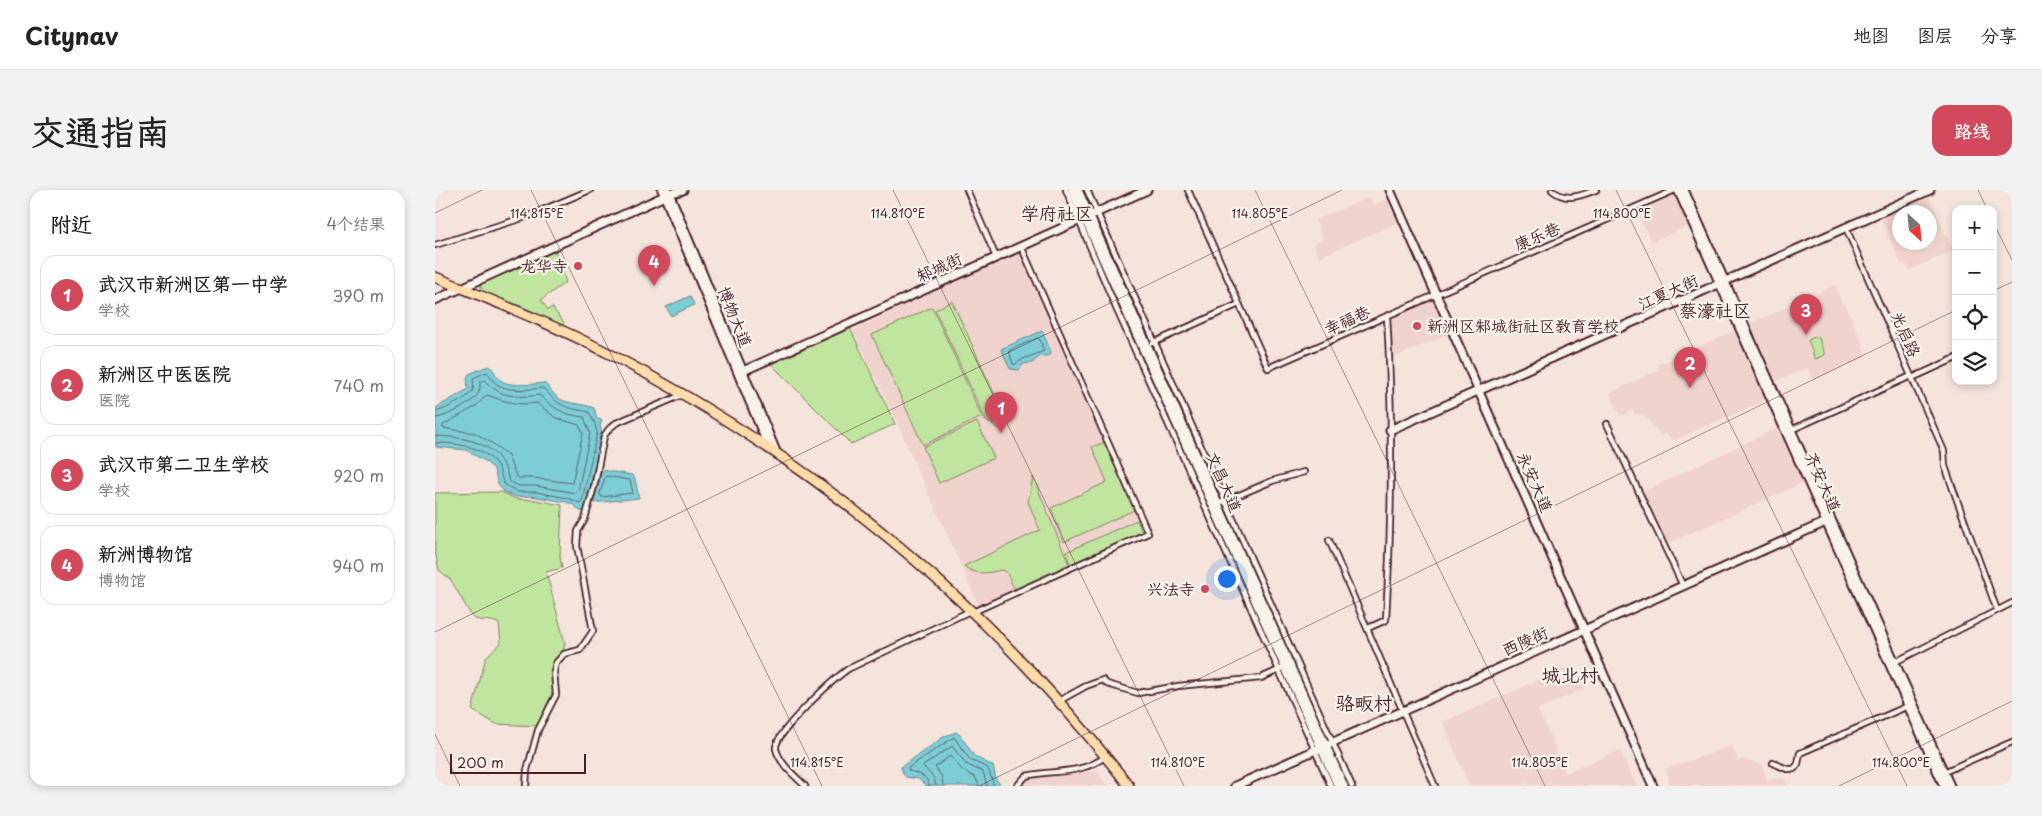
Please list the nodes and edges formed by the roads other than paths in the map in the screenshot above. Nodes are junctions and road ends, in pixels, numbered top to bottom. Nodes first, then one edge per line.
1 (590, 190) edge
2 (683, 190) edge
3 (967, 190) edge
4 (1066, 190) edge
5 (1072, 190) edge
6 (1078, 190) edge
7 (1087, 190) edge
8 (1147, 190) edge
9 (1188, 190) edge
10 (1391, 190) edge
11 (1552, 190) edge
12 (1596, 190) edge
13 (1676, 190) edge
14 (1684, 190) edge
15 (1926, 191) edge
16 (667, 192) edge
17 (1087, 216) junction
18 (1846, 228) junction
19 (435, 245) edge
20 (1021, 246) junction
21 (996, 257) junction
22 (435, 277) edge
23 (1722, 283) junction
24 (463, 288) junction
25 (1436, 294) junction
26 (435, 300) edge
27 (1239, 304) junction
28 (1387, 316) junction
29 (1151, 344) junction
30 (1952, 360) edge
31 (743, 371) junction
32 (1911, 377) junction
33 (1479, 391) junction
34 (683, 395) junction
35 (1607, 424) dead end
36 (1389, 430) junction
37 (1791, 430) junction
38 (769, 449) junction
39 (777, 454) junction
40 (1304, 472) dead end
41 (1222, 502) junction
42 (1826, 522) junction
43 (1329, 540) dead end
44 (1683, 586) junction
45 (2012, 603) edge
46 (1997, 610) junction
47 (972, 611) junction
48 (1368, 628) junction
49 (1585, 630) junction
50 (1895, 662) junction
51 (1282, 669) junction
52 (1059, 701) junction
53 (1908, 706) junction
54 (1404, 711) junction
55 (2012, 742) edge
56 (1323, 747) junction
57 (1107, 756) junction
58 (1773, 763) dead end
59 (1943, 772) junction
60 (526, 786) edge
61 (805, 786) edge
62 (1017, 786) edge
63 (1129, 786) edge
64 (1235, 786) edge
65 (1331, 786) edge
66 (1338, 786) edge
67 (1344, 786) edge
68 (1352, 786) edge
69 (1435, 786) edge
70 (1653, 786) edge
71 (1944, 786) edge
72 (1950, 786) edge

1 - 19 street
2 - 16 main road
3 - 21 street
4 - 17 street
5 - 17 main road, 文昌大道
6 - 17 main road, 文昌大道
7 - 17 street
8 - 17 main road, 邾城街
9 - 27 street
10 - 25 main road, 永安大道
11 - 12 street
13 - 23 main road, 齐安大道
13 - 25 street, 康乐巷
14 - 23 main road, 齐安大道
15 - 18 main road, 江夏大街
16 - 24 main road
16 - 31 main road, 博物大道
16 - 38 main road, 博物大道
17 - 20 main road, 邾城街
17 - 29 main road, 文昌大道
17 - 51 main road, 文昌大道
18 - 23 main road, 江夏大街
18 - 32 street, 光启路
20 - 21 main road, 邾城街
20 - 47 street
21 - 31 main road, 邾城街
22 - 24 highway
23 - 33 main road, 江夏大街
23 - 37 main road, 齐安大道
23 - 42 main road, 齐安大道
24 - 26 main road
24 - 34 highway
25 - 28 street, 幸福巷
25 - 33 main road, 永安大道
27 - 28 street, 幸福巷
27 - 29 street
28 - 36 street
29 - 41 main road, 文昌大道
30 - 32 street
31 - 39 main road, 博物大道
32 - 37 street
32 - 46 street, 光启路
33 - 36 main road, 江夏大街
33 - 49 main road, 永安大道
34 - 38 highway
34 - 60 street
35 - 44 street
36 - 48 street
37 - 50 main road, 齐安大道
38 - 39 highway
39 - 47 highway
40 - 41 street
41 - 56 main road, 文昌大道
42 - 44 main road, 西陵街
42 - 53 main road, 齐安大道
43 - 48 street
44 - 49 main road, 西陵街
45 - 46 street
46 - 50 street
47 - 52 highway
47 - 61 street
48 - 54 street
49 - 54 main road, 西陵街
49 - 70 main road, 永安大道
50 - 59 main road, 齐安大道
51 - 52 street
51 - 56 main road, 文昌大道
52 - 57 highway
53 - 58 street
53 - 71 main road, 齐安大道
54 - 56 main road, 西陵街
54 - 69 street
55 - 59 street
56 - 64 main road, 西陵街
56 - 65 street
56 - 66 main road, 文昌大道
56 - 67 main road, 文昌大道
56 - 68 street
57 - 62 street
57 - 63 highway
59 - 72 main road, 齐安大道

